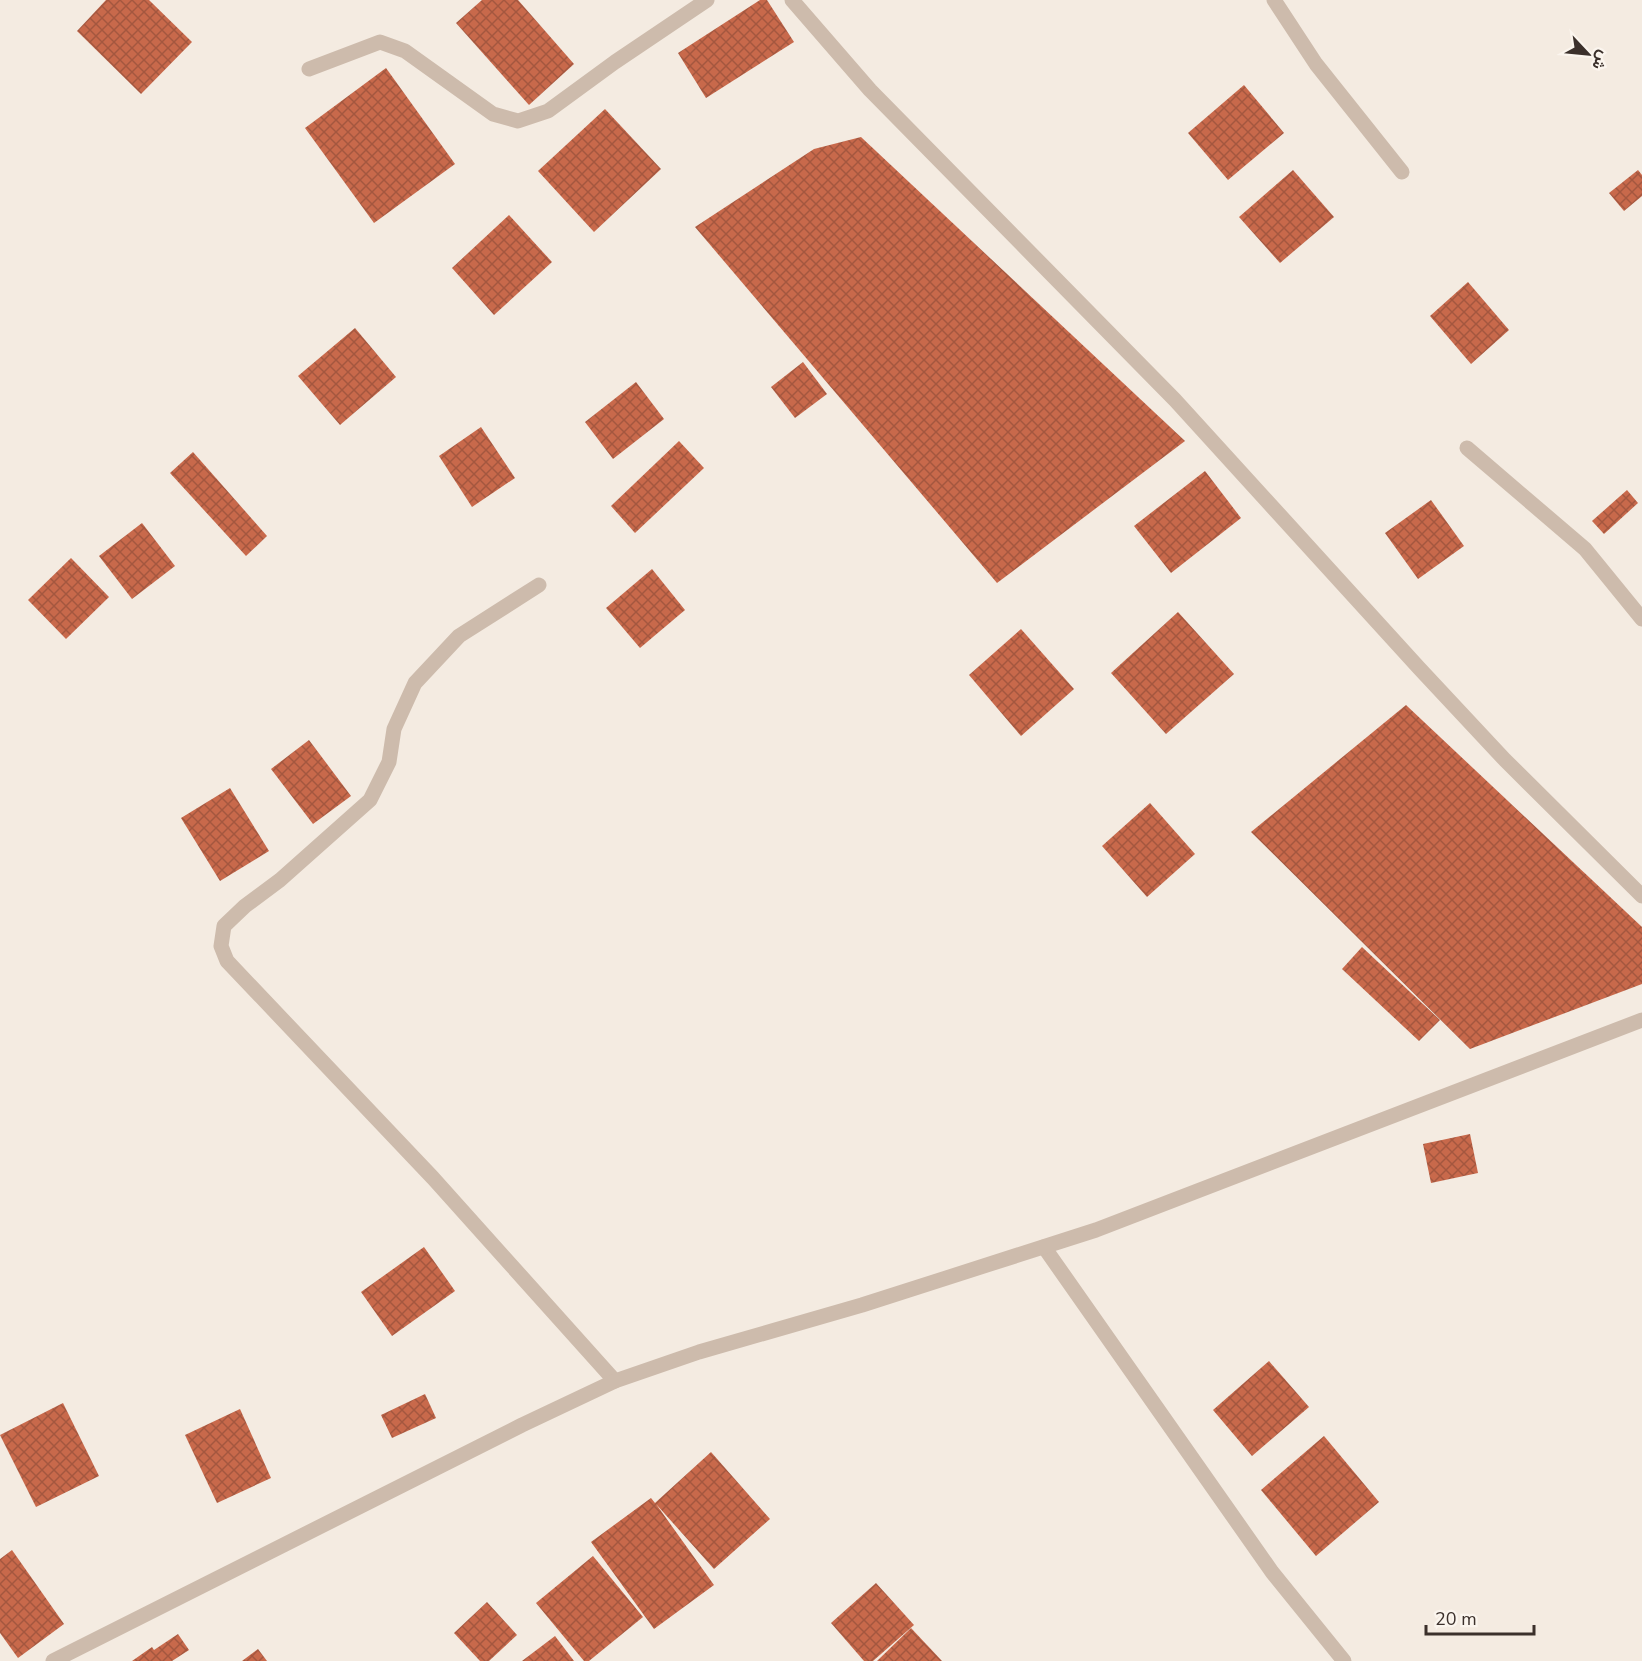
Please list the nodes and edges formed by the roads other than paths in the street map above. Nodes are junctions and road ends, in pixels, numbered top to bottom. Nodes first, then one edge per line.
1 (707, 0) edge
2 (792, 0) edge
3 (1274, 0) edge
4 (309, 69) dead end
5 (1402, 172) dead end
6 (1467, 448) dead end
7 (539, 585) dead end
8 (1642, 619) edge
9 (1642, 896) edge
10 (1642, 1020) edge
11 (1044, 1247) junction
12 (615, 1381) junction
13 (53, 1661) edge
14 (1344, 1661) edge

1 - 4 street
2 - 9 street
3 - 5 street
6 - 8 street
7 - 12 street
10 - 11 street
11 - 12 street
11 - 14 street
12 - 13 street

